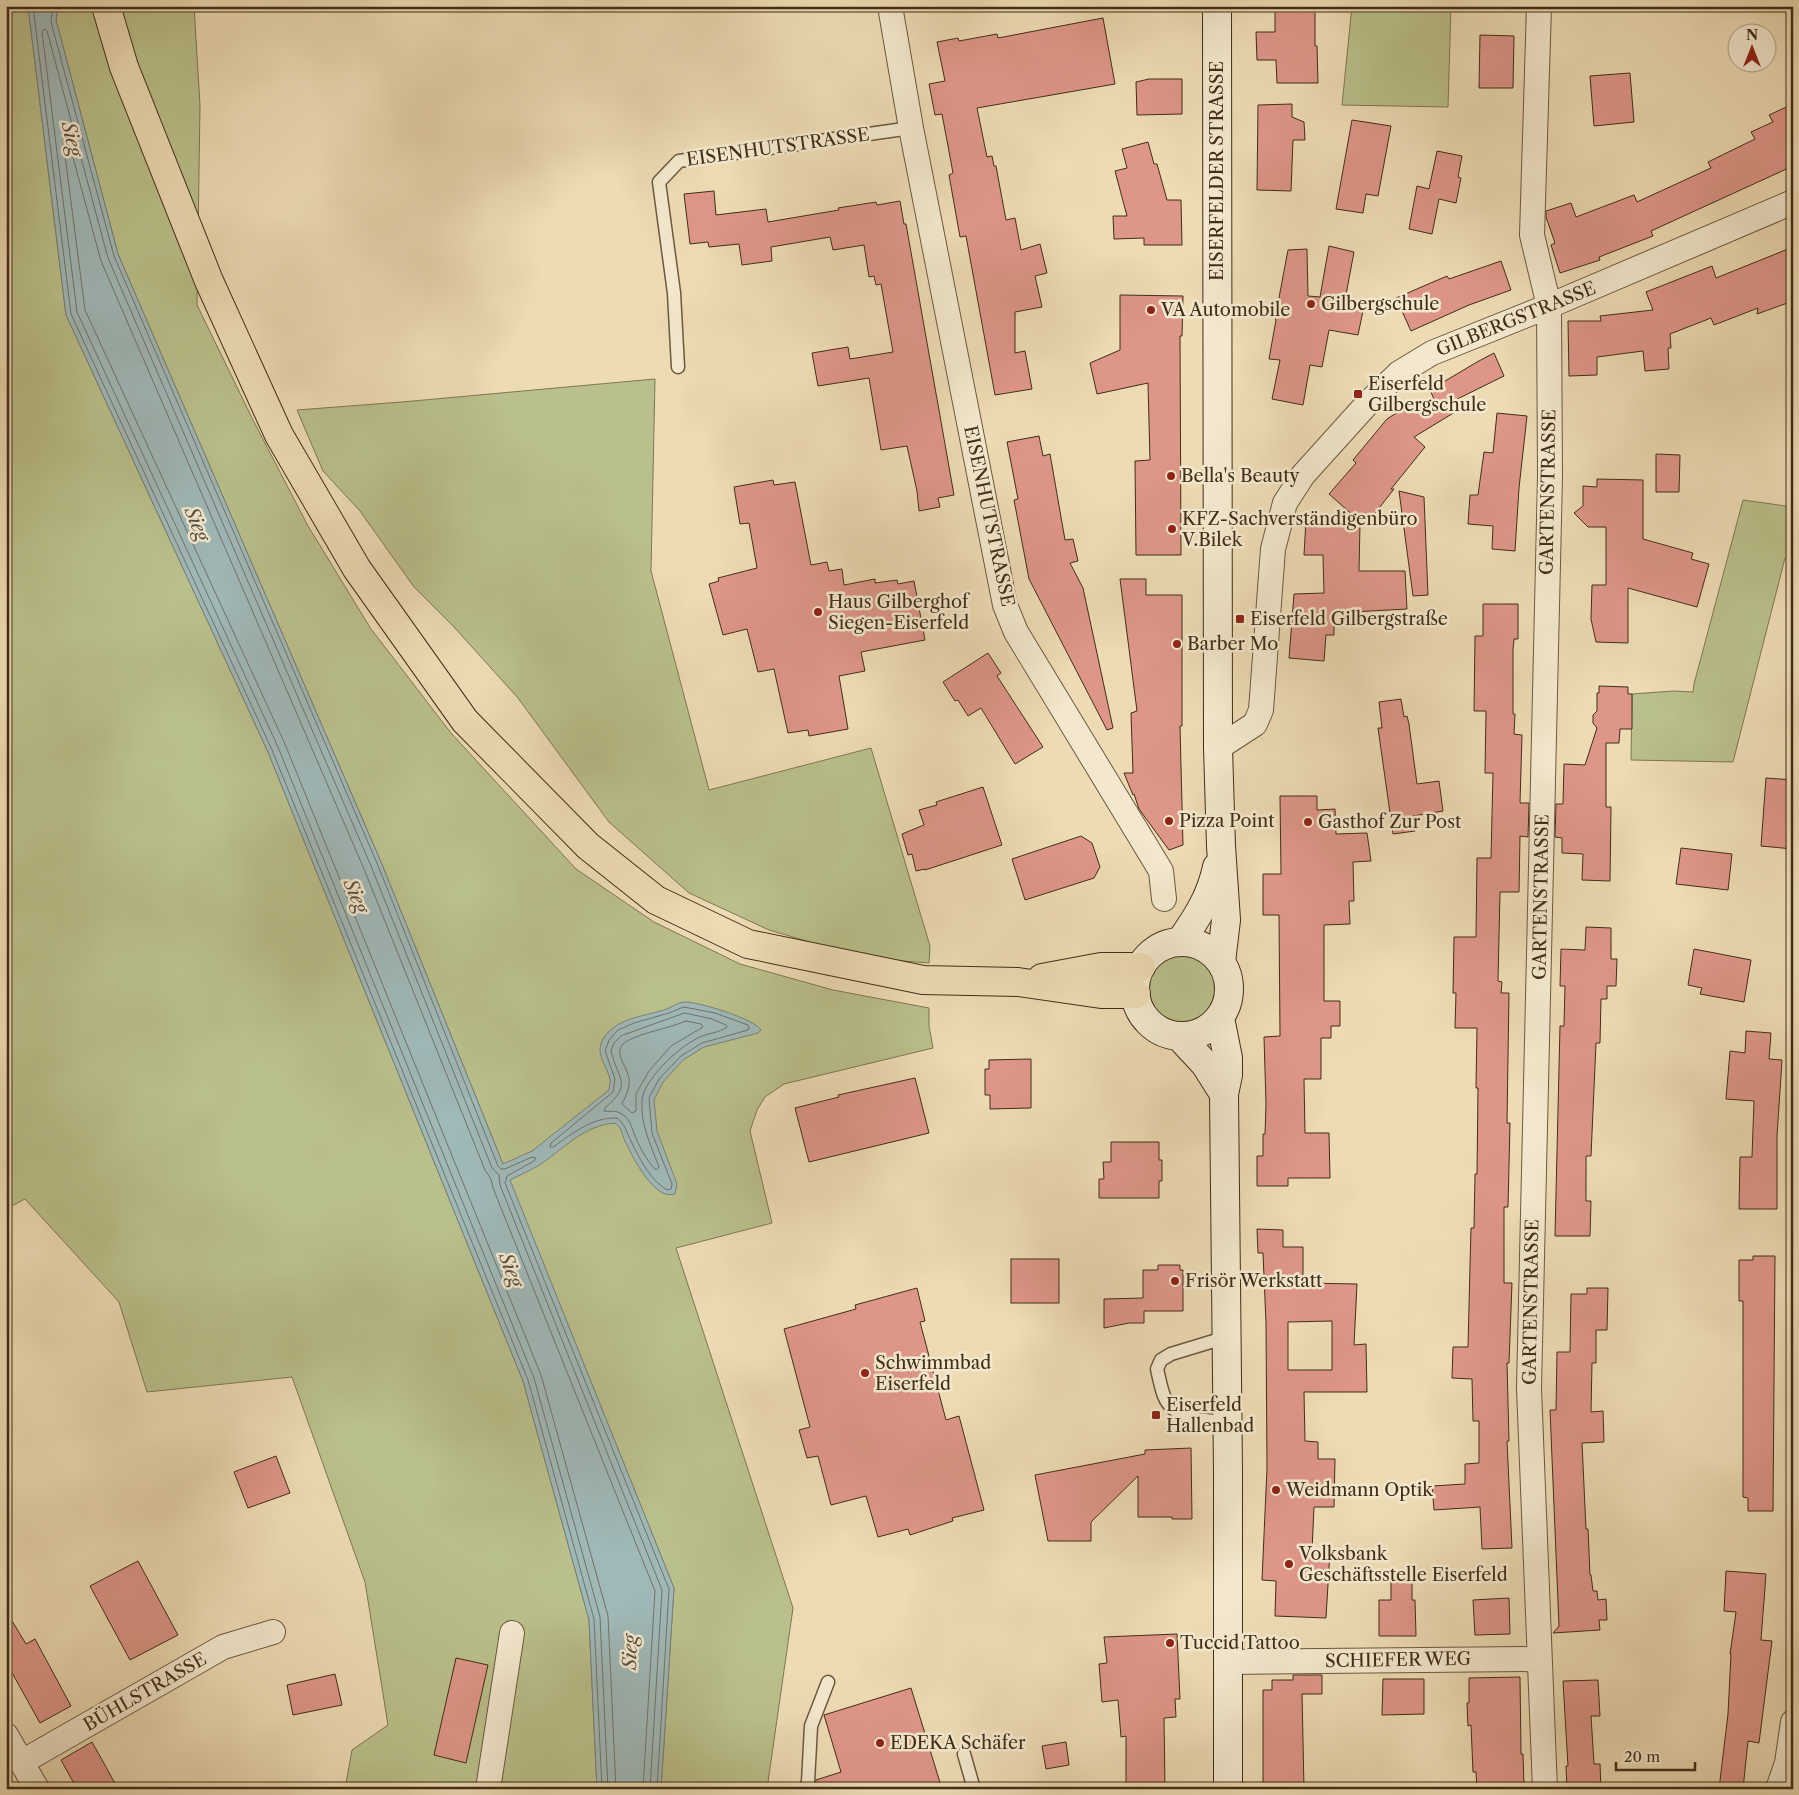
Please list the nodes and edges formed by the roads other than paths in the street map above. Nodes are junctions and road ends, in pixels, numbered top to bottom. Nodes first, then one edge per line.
1 (106, 6) edge
2 (890, 6) edge
3 (1217, 6) edge
4 (1539, 6) edge
5 (911, 128) junction
6 (1793, 202) edge
7 (1549, 306) junction
8 (678, 366) dead end
9 (1218, 748) junction
10 (1221, 846) junction
11 (1164, 899) dead end
12 (1180, 942) junction
13 (1221, 962) junction
14 (1141, 967) junction
15 (1018, 982) junction
16 (1136, 994) junction
17 (1220, 1018) junction
18 (1179, 1036) junction
19 (1224, 1094) junction
20 (1227, 1337) junction
21 (1228, 1422) junction
22 (273, 1632) dead end
23 (512, 1633) dead end
24 (1538, 1659) junction
25 (1228, 1662) junction
26 (828, 1682) dead end
27 (1793, 1722) edge
28 (6, 1735) edge
29 (964, 1754) dead end
30 (22, 1762) junction
31 (37, 1789) edge
32 (488, 1789) edge
33 (805, 1789) edge
34 (974, 1789) edge
35 (1228, 1789) edge
36 (1545, 1789) edge
37 (1778, 1789) edge

1 - 15 highway
2 - 5 street, EISENHUTSTRASSE
3 - 9 main road, EISERFELDER STRASSE
4 - 7 street, GARTENSTRASSE
5 - 8 lane, EISENHUTSTRASSE
5 - 11 street, EISENHUTSTRASSE
6 - 7 street, GILBERGSTRASSE
7 - 9 street, GILBERGSTRASSE
7 - 24 street, GARTENSTRASSE
9 - 10 main road, EISERFELDER STRASSE
10 - 12 main road, EISERFELDER STRASSE
10 - 13 main road, EISERFELDER STRASSE
12 - 13 main road
12 - 14 main road
13 - 17 main road, EISERFELDER STRASSE
14 - 15 highway
14 - 16 main road
15 - 16 highway
16 - 18 main road
17 - 18 main road
17 - 19 main road
18 - 19 main road
19 - 20 main road
20 - 21 main road
20 - 21 lane
21 - 25 main road
22 - 30 street, BÜHLSTRASSE
23 - 32 street
24 - 25 street, SCHIEFER WEG
24 - 36 street, GARTENSTRASSE
25 - 35 main road
26 - 33 lane
27 - 37 street
28 - 30 street
29 - 34 lane
30 - 31 street

